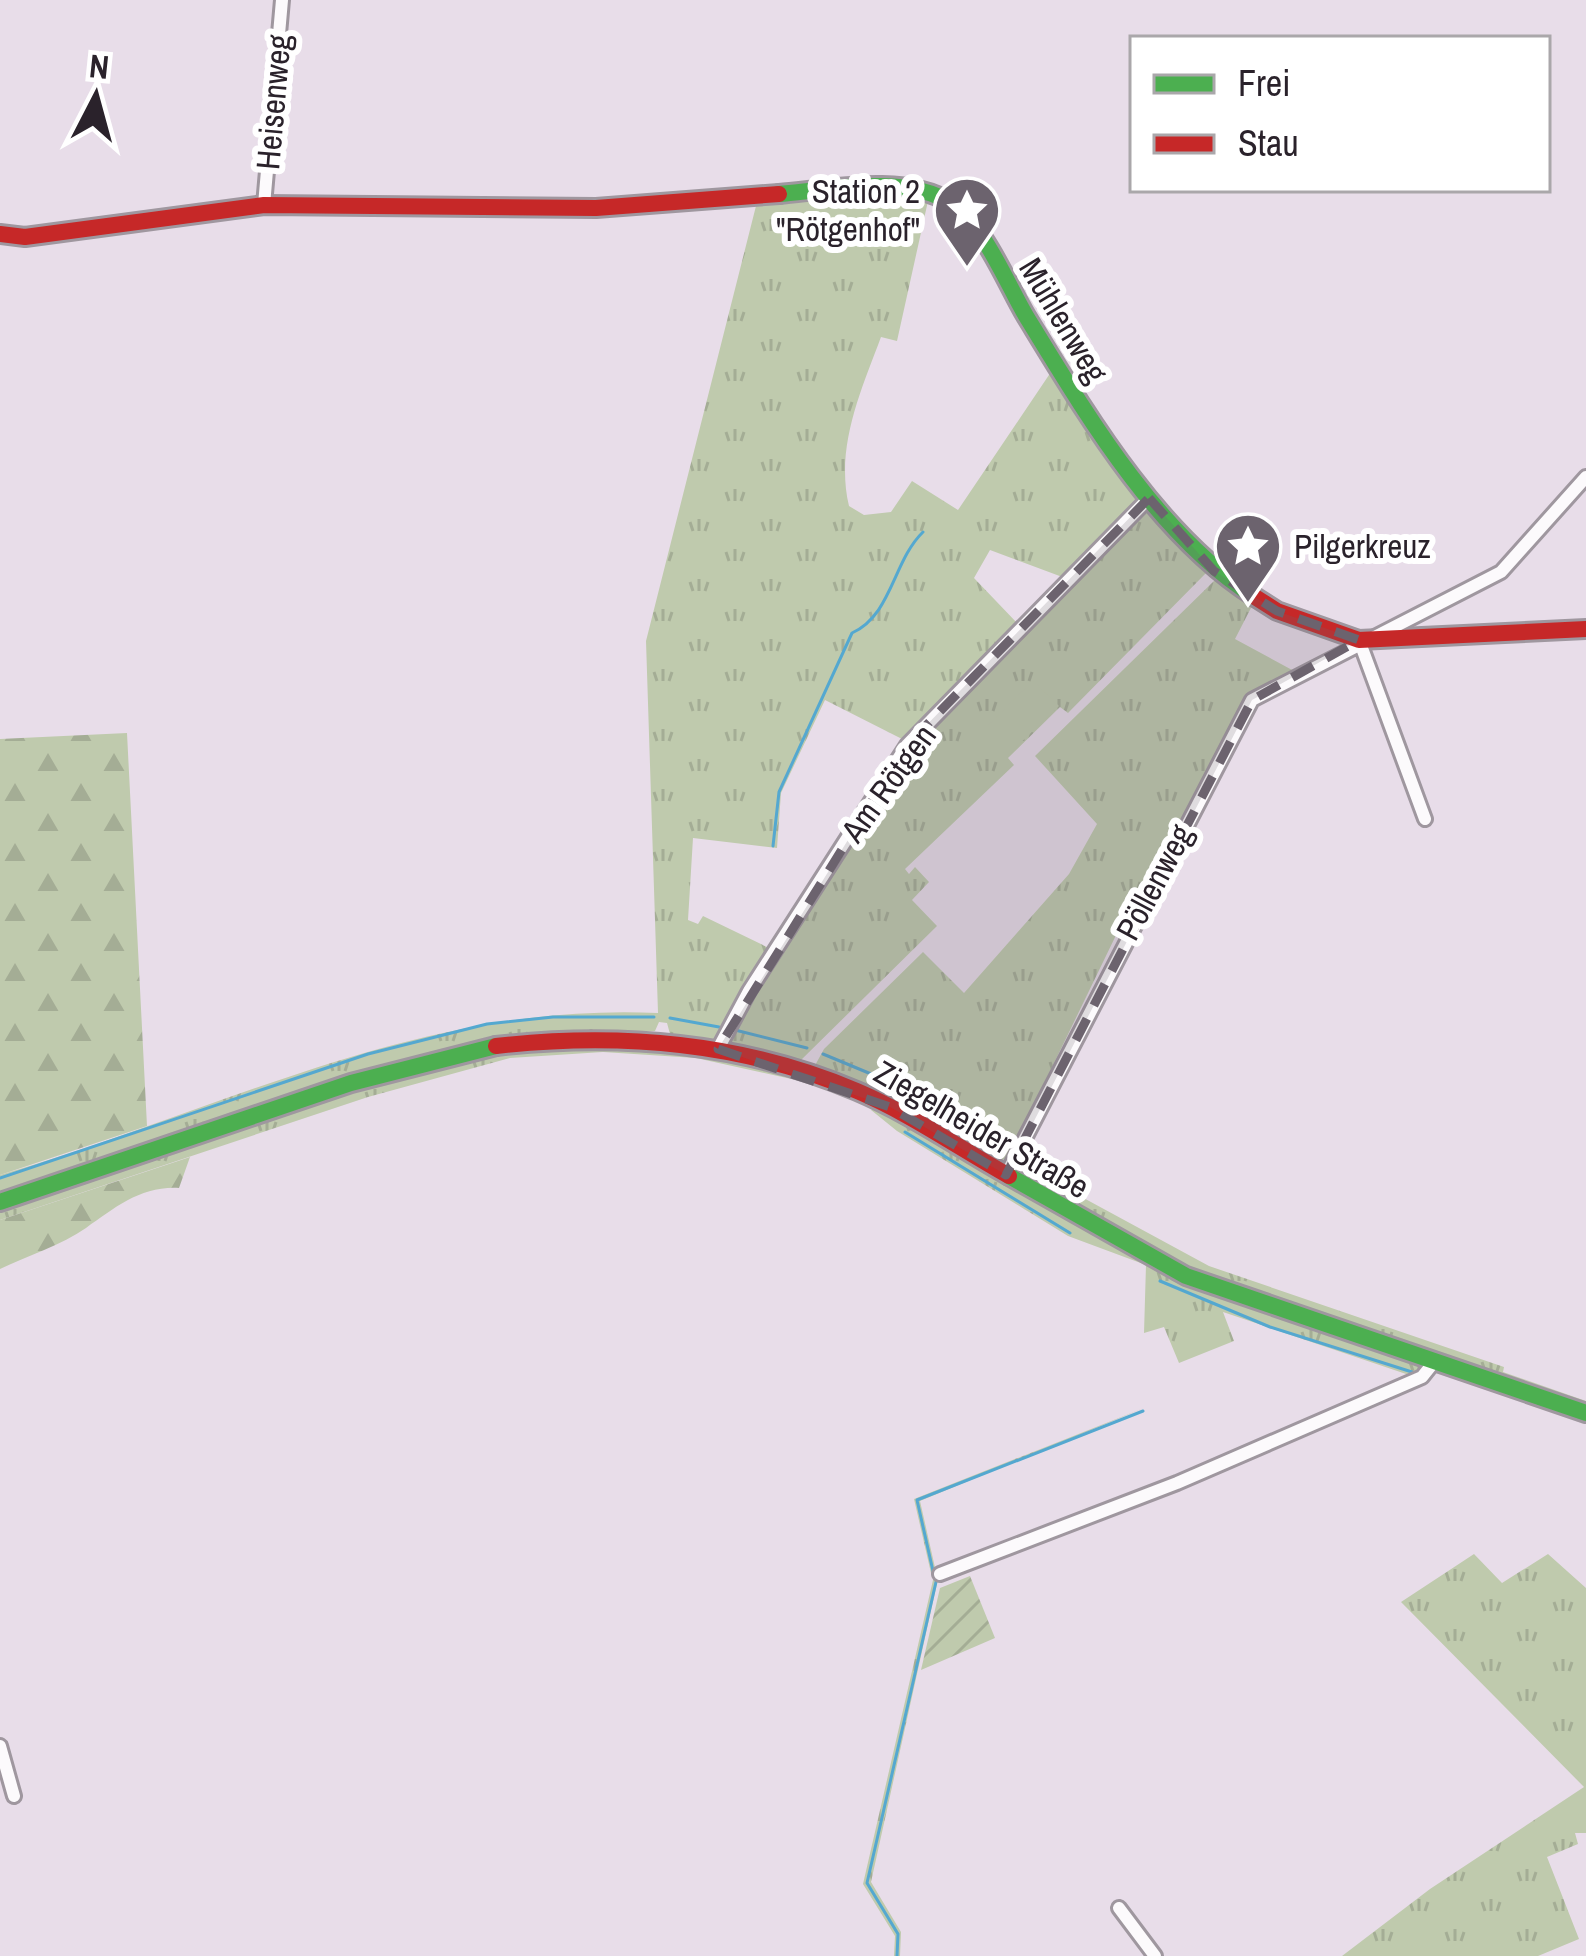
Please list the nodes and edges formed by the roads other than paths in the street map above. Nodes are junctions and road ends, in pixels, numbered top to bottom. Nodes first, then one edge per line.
1 (282, 0) edge
2 (264, 205) junction
3 (0, 234) edge
4 (1586, 478) edge
5 (1149, 497) junction
6 (1586, 629) edge
7 (1359, 640) junction
8 (1425, 819) dead end
9 (718, 1048) junction
10 (1006, 1175) junction
11 (0, 1202) edge
12 (1434, 1361) junction
13 (1586, 1413) edge
14 (940, 1574) dead end
15 (0, 1746) edge
16 (14, 1796) dead end
17 (1119, 1908) dead end
18 (1156, 1956) edge

1 - 2 street, Heisenweg
2 - 3 street, Mühlenweg
2 - 5 street, Mühlenweg
4 - 7 street, Pöllenweg
5 - 7 street, Mühlenweg
5 - 9 street, Am Rötgen
6 - 7 street, Mühlenweg
7 - 8 street
7 - 10 street, Pöllenweg
9 - 10 street, Ziegelheider Straße
9 - 11 street, Ziegelheider Straße
10 - 12 street, Ziegelheider Straße
12 - 13 street, Ziegelheider Straße
12 - 14 street
15 - 16 street
17 - 18 street

